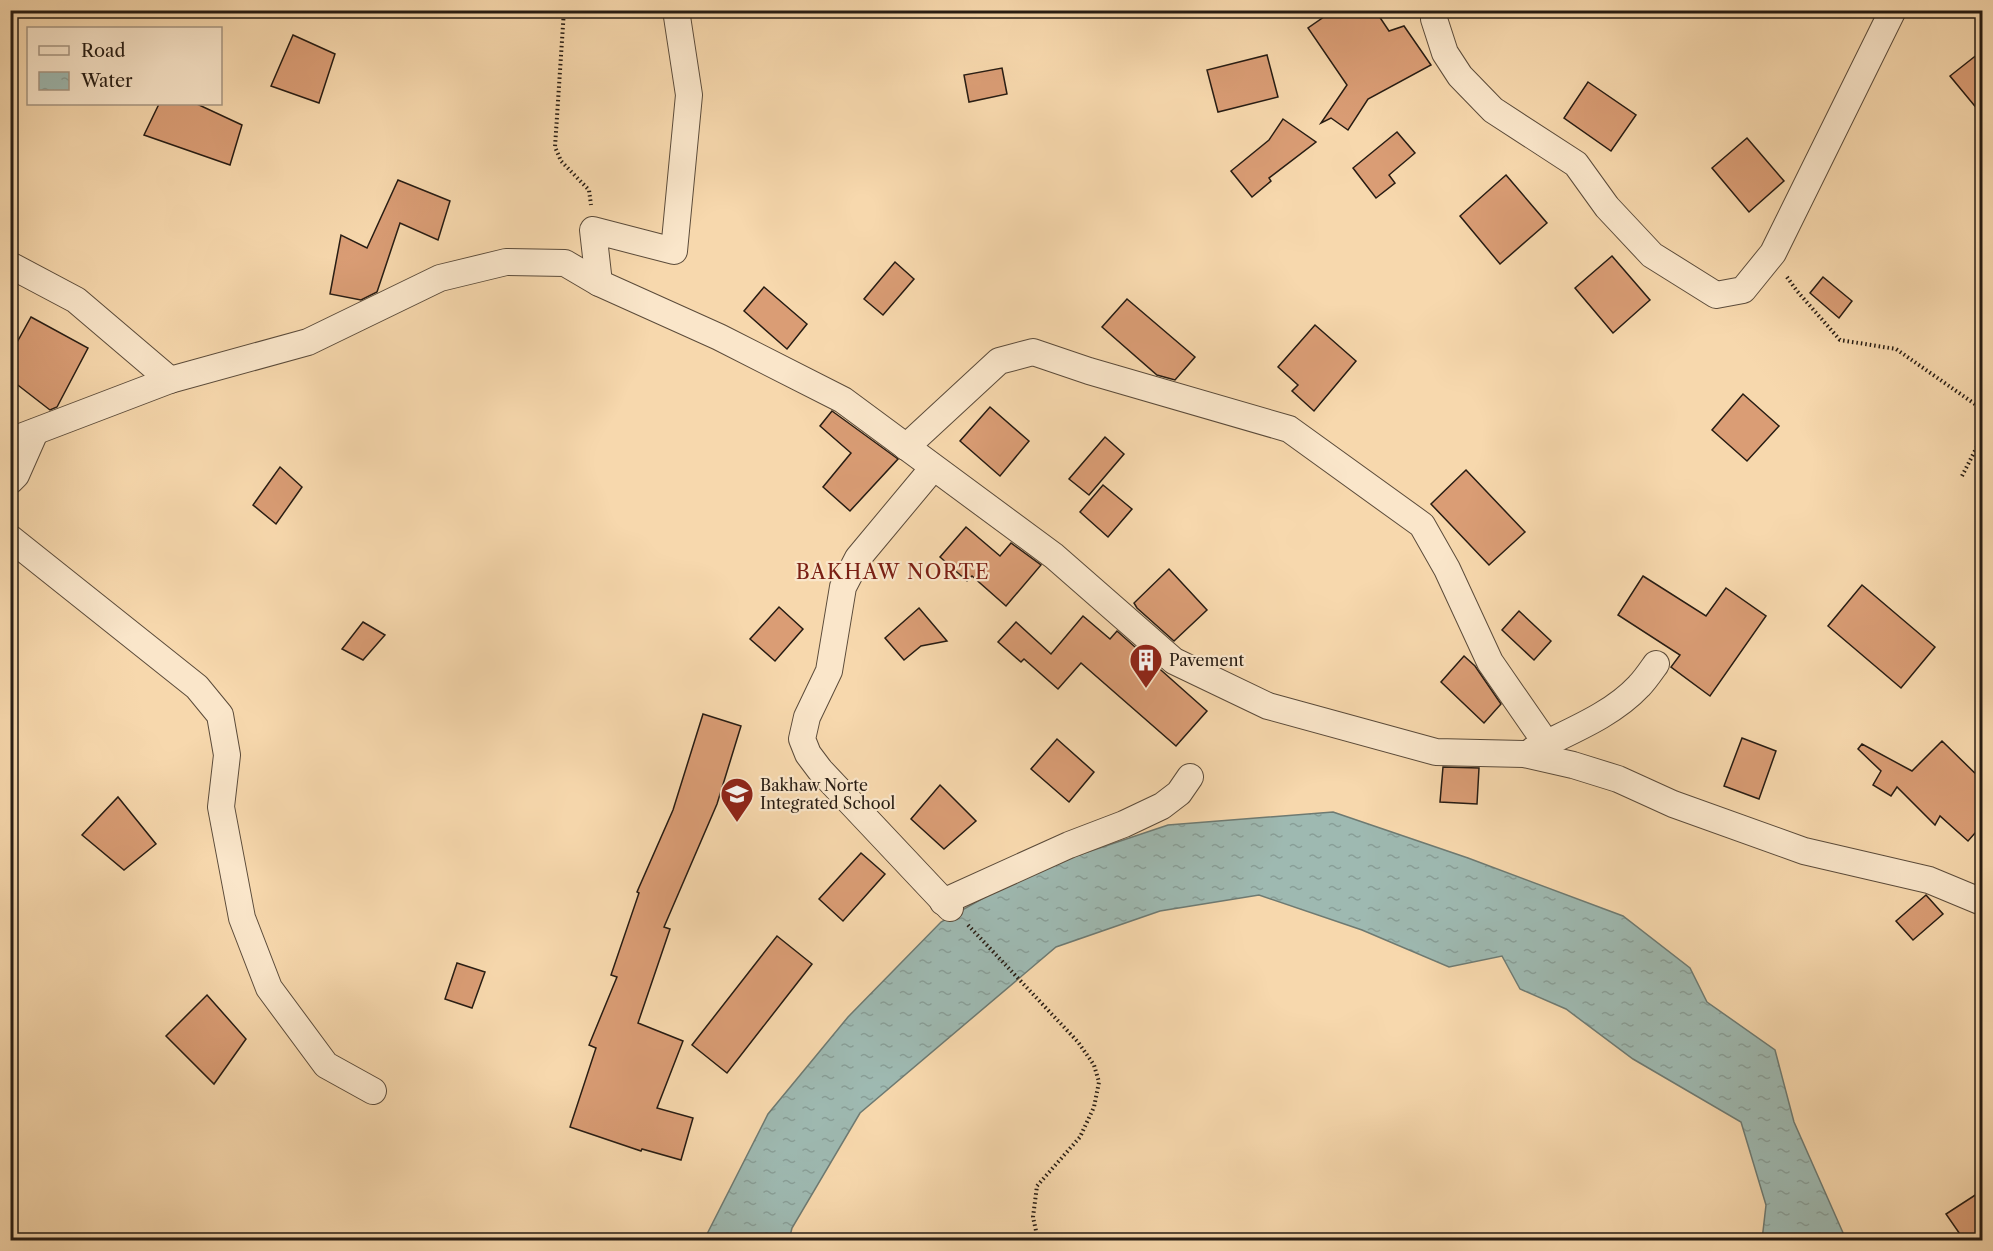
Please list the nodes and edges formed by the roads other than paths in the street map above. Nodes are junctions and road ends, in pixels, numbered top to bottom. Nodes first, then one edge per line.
1 (676, 10) edge
2 (1435, 10) edge
3 (1893, 10) edge
4 (10, 265) edge
5 (599, 283) junction
6 (170, 380) junction
7 (34, 432) junction
8 (10, 441) edge
9 (906, 447) junction
10 (933, 468) junction
11 (10, 481) edge
12 (10, 538) edge
13 (1656, 664) dead end
14 (1535, 749) junction
15 (1190, 777) dead end
16 (1983, 902) edge
17 (373, 1091) dead end

1 - 5 street
2 - 3 street
4 - 6 street
5 - 6 street
5 - 9 street
6 - 7 street
7 - 8 street
7 - 11 street
9 - 10 street
9 - 14 street
10 - 14 street
10 - 15 street
12 - 17 street
13 - 14 street
14 - 16 street

